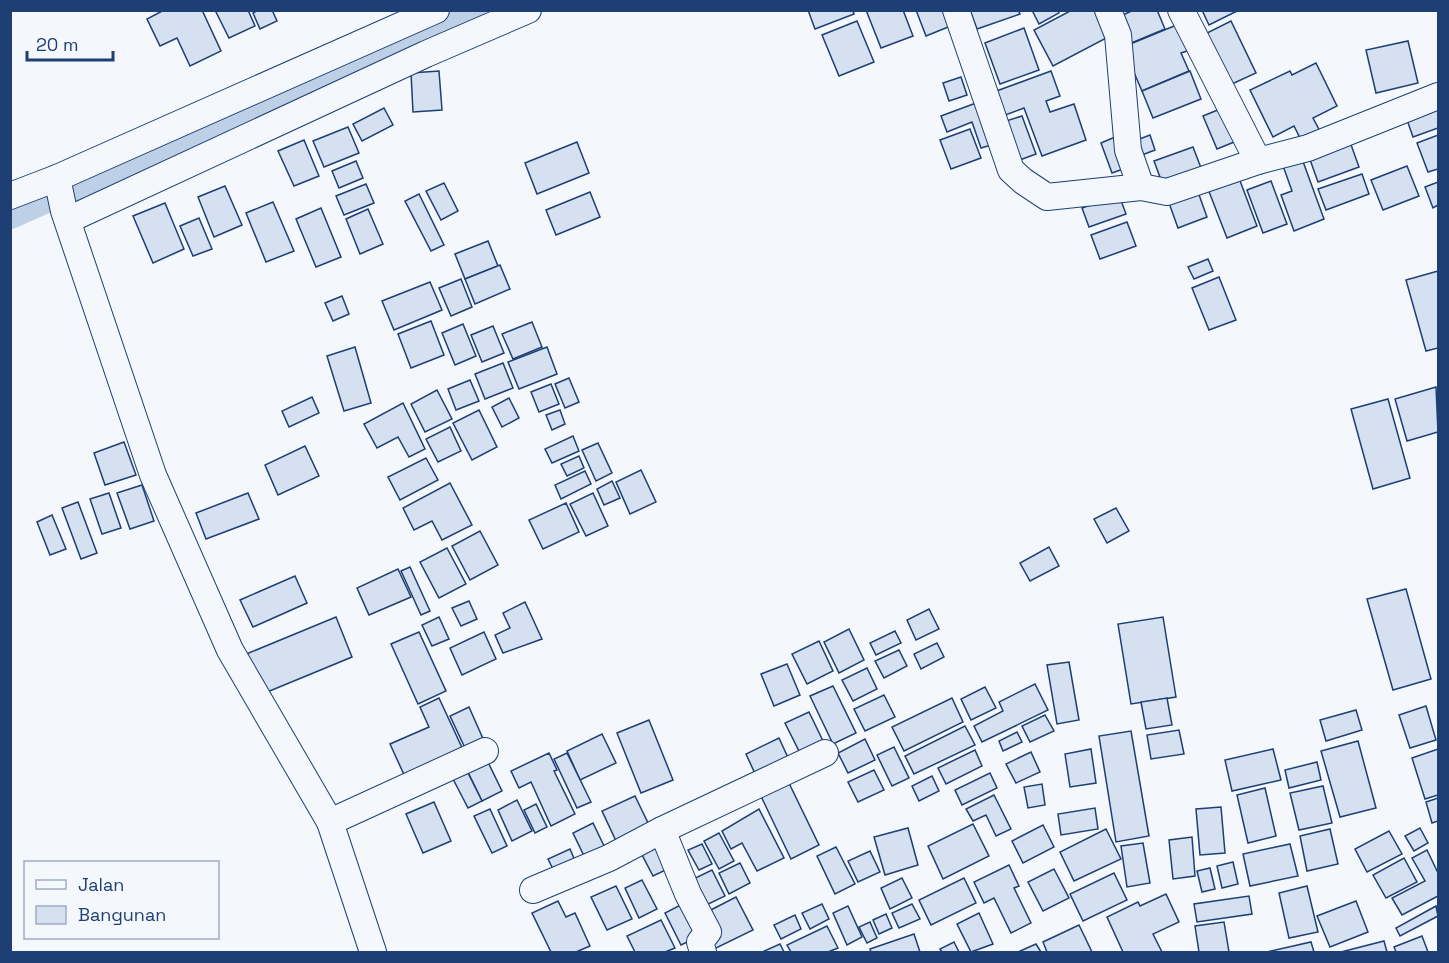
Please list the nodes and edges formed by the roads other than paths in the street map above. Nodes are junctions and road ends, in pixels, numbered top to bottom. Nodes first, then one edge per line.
1 (436, 10) edge
2 (528, 10) edge
3 (956, 10) edge
4 (1108, 10) edge
5 (1181, 10) edge
6 (1438, 96) edge
7 (1258, 161) junction
8 (1141, 188) junction
9 (10, 196) edge
10 (62, 200) junction
11 (485, 751) dead end
12 (825, 753) dead end
13 (330, 822) junction
14 (662, 830) junction
15 (532, 890) dead end
16 (374, 952) edge
17 (703, 952) edge

1 - 10 street
2 - 10 street
3 - 8 street
4 - 8 street
5 - 7 street
6 - 7 street
7 - 8 street
9 - 10 street
10 - 13 street
11 - 13 street
12 - 14 street
13 - 16 street
14 - 15 street
14 - 17 street

